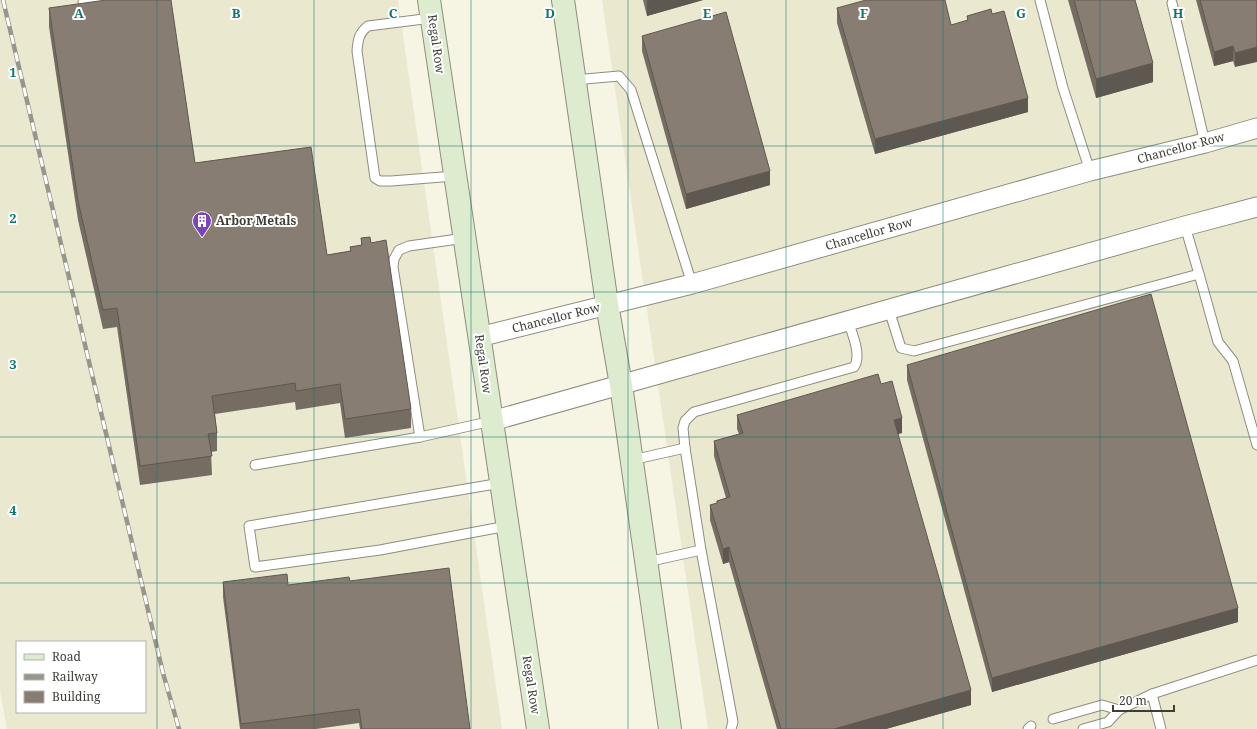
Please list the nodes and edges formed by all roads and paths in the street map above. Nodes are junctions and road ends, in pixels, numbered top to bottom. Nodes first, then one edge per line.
1 (100, 0) edge
2 (563, 0) edge
3 (1040, 0) edge
4 (83, 2) edge
5 (1172, 3) dead end
6 (430, 9) edge
7 (574, 80) junction
8 (1257, 128) edge
9 (1205, 143) junction
10 (1090, 171) junction
11 (455, 176) junction
12 (1257, 207) edge
13 (1185, 226) junction
14 (465, 238) junction
15 (1199, 274) junction
16 (692, 284) junction
17 (607, 304) junction
18 (889, 310) junction
19 (848, 321) junction
20 (479, 337) junction
21 (621, 385) junction
22 (492, 421) junction
23 (420, 437) junction
24 (1257, 445) edge
25 (685, 448) junction
26 (632, 460) junction
27 (255, 465) dead end
28 (501, 483) junction
29 (507, 526) junction
30 (701, 550) junction
31 (647, 562) junction
32 (1257, 660) edge
33 (1152, 694) junction
34 (1119, 710) junction
35 (1053, 719) dead end
36 (538, 729) edge
37 (670, 729) edge
38 (731, 729) edge
39 (1083, 729) edge
40 (1161, 729) edge

1 - 4 lane
2 - 7 main road
3 - 10 lane
5 - 9 lane
6 - 11 main road, Regal Row
6 - 11 lane
7 - 16 lane
7 - 17 main road
8 - 9 street, Chancellor Row
9 - 10 street, Chancellor Row
10 - 16 street, Chancellor Row
11 - 14 main road, Regal Row
12 - 13 street
13 - 15 lane
13 - 18 street
14 - 20 main road, Regal Row
14 - 23 lane
15 - 18 lane
15 - 24 lane
16 - 17 street, Chancellor Row
17 - 20 street, Chancellor Row
17 - 21 main road
18 - 19 street
19 - 21 street
19 - 25 lane
20 - 22 main road, Regal Row
21 - 22 street
21 - 26 main road
22 - 23 lane
22 - 28 main road, Regal Row
23 - 27 lane
25 - 26 lane
25 - 30 lane
26 - 31 main road
28 - 29 main road, Regal Row
28 - 29 lane
29 - 36 main road, Regal Row
30 - 31 lane
30 - 38 lane
31 - 37 main road
32 - 33 lane
33 - 34 lane
33 - 40 lane
34 - 35 lane
34 - 39 lane

